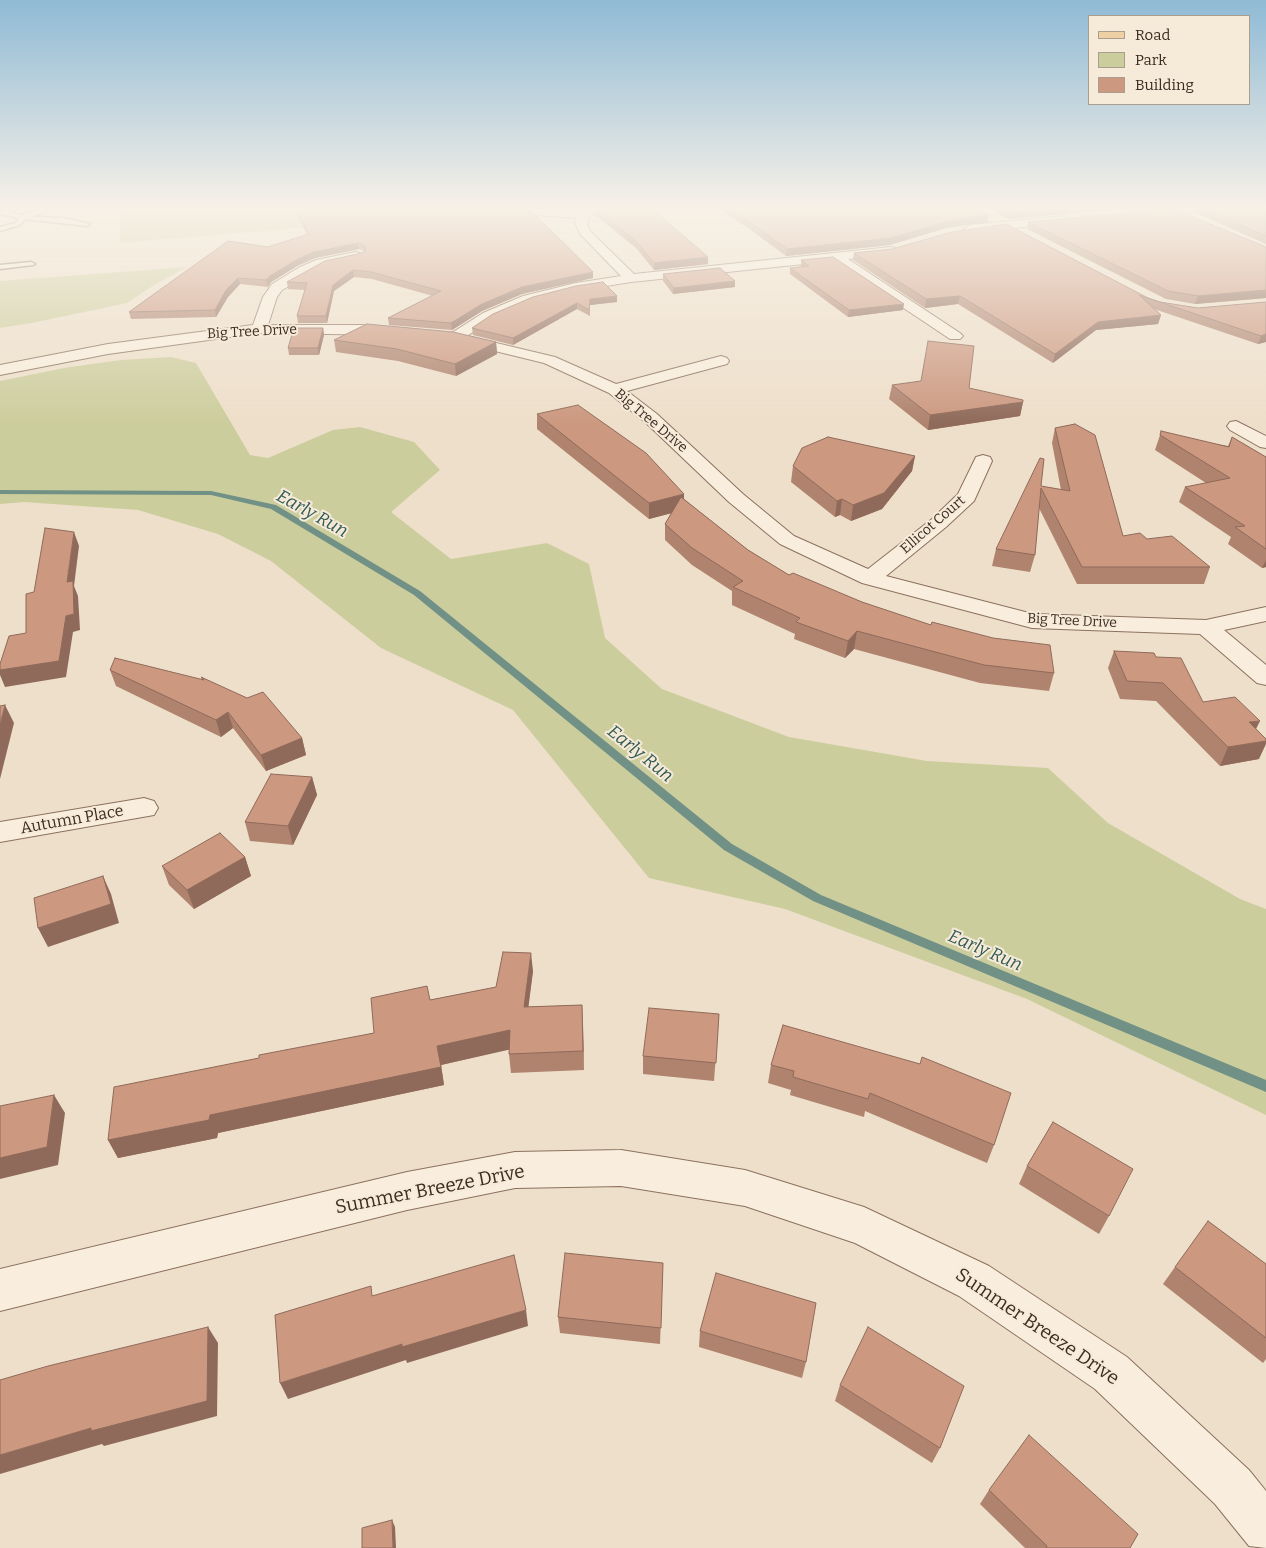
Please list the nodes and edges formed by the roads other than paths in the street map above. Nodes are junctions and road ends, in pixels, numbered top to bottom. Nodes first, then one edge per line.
1 (290, 279) edge
2 (623, 279) edge
3 (868, 279) edge
4 (259, 329) junction
5 (408, 333) edge
6 (955, 336) dead end
7 (721, 361) dead end
8 (0, 370) edge
9 (615, 389) junction
10 (1236, 426) dead end
11 (1266, 443) edge
12 (983, 461) dead end
13 (870, 578) junction
14 (1266, 614) edge
15 (1206, 627) junction
16 (1266, 678) edge
17 (144, 808) dead end
18 (0, 832) edge
19 (0, 1290) edge
20 (1266, 1529) edge

1 - 4 street
2 - 9 street, Big Tree Drive
3 - 6 street
4 - 5 street, Big Tree Drive
4 - 8 street, Big Tree Drive
7 - 9 street
9 - 13 street, Big Tree Drive
10 - 11 street
12 - 13 street, Ellicot Court
13 - 15 street, Big Tree Drive
14 - 15 street, Big Tree Drive
15 - 16 street
17 - 18 street, Autumn Place
19 - 20 street, Summer Breeze Drive

